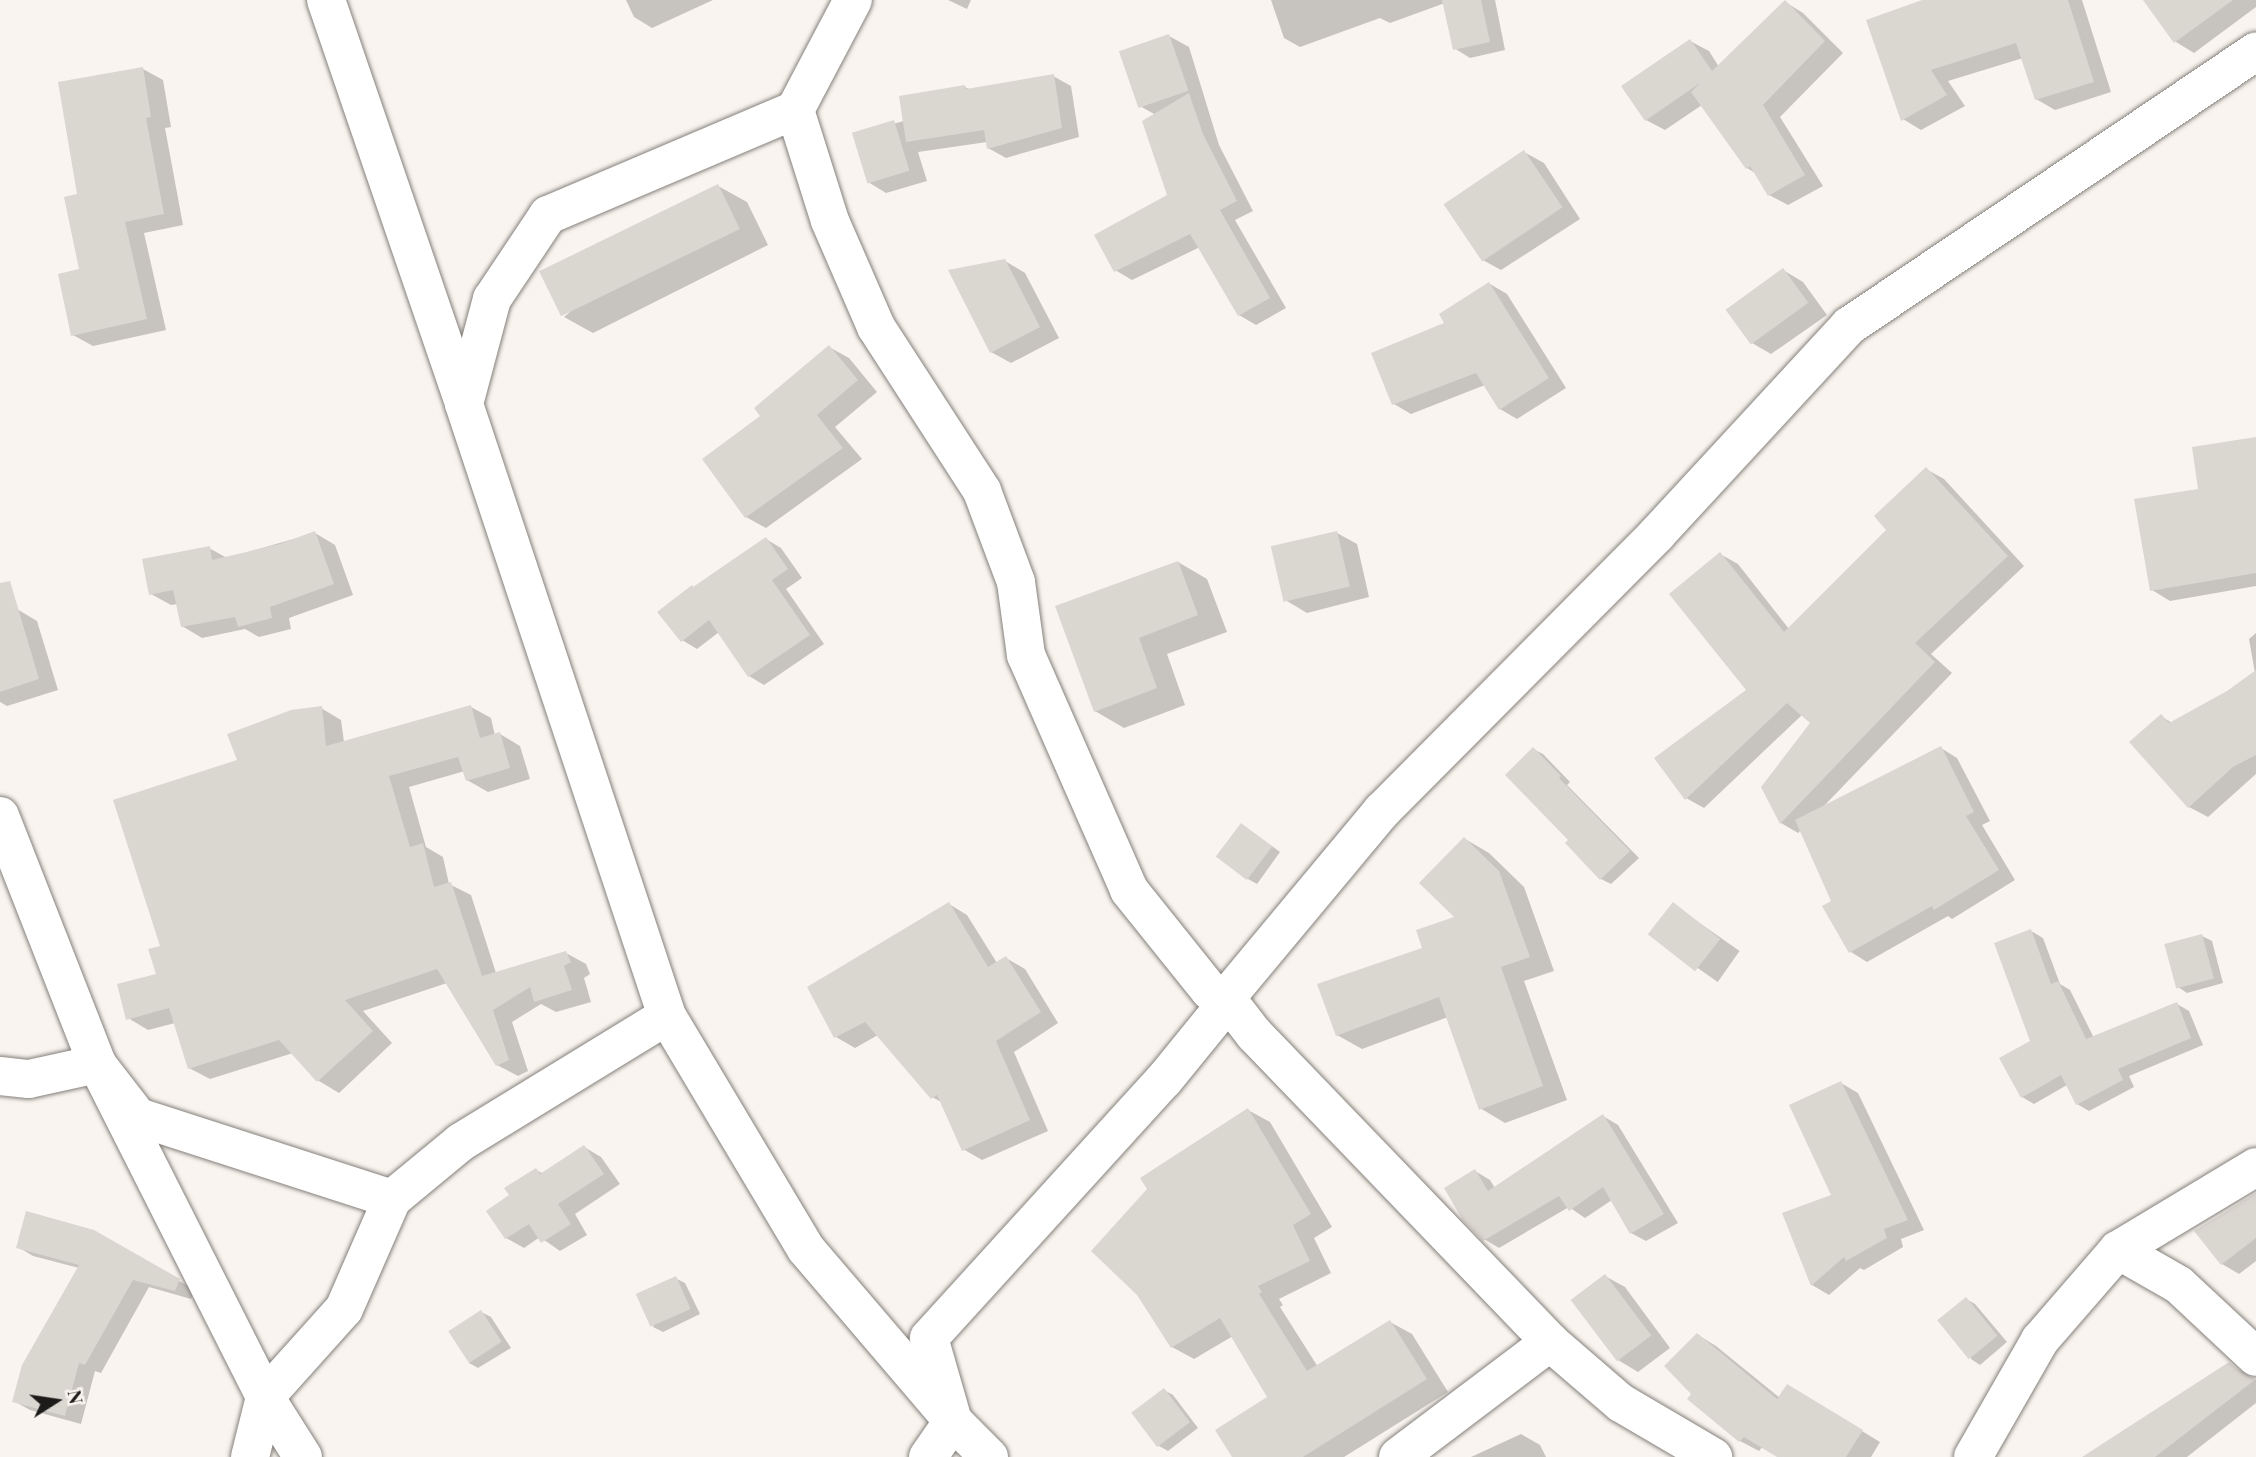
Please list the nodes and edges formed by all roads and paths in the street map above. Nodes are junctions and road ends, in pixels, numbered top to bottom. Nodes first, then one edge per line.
1 (326, 0) edge
2 (853, 0) edge
3 (2256, 51) edge
4 (795, 110) junction
5 (464, 404) junction
6 (0, 816) edge
7 (1226, 998) junction
8 (667, 1016) junction
9 (97, 1064) junction
10 (0, 1076) edge
11 (2256, 1167) edge
12 (392, 1199) junction
13 (2118, 1250) junction
14 (1550, 1342) junction
15 (2256, 1357) edge
16 (265, 1397) junction
17 (953, 1420) junction
18 (250, 1457) edge
19 (303, 1457) edge
20 (928, 1457) edge
21 (989, 1457) edge
22 (1398, 1457) edge
23 (1713, 1457) edge
24 (1973, 1457) edge

1 - 5 street
2 - 4 street
3 - 7 street
4 - 5 street
4 - 7 street
5 - 8 street
6 - 9 street
7 - 14 street
7 - 17 street
8 - 12 street
8 - 17 street
9 - 10 street
9 - 12 street
9 - 16 street
11 - 13 street
12 - 16 street
13 - 15 street
13 - 24 street
14 - 22 street
14 - 23 street
16 - 18 street
16 - 19 street
17 - 20 street
17 - 21 street

